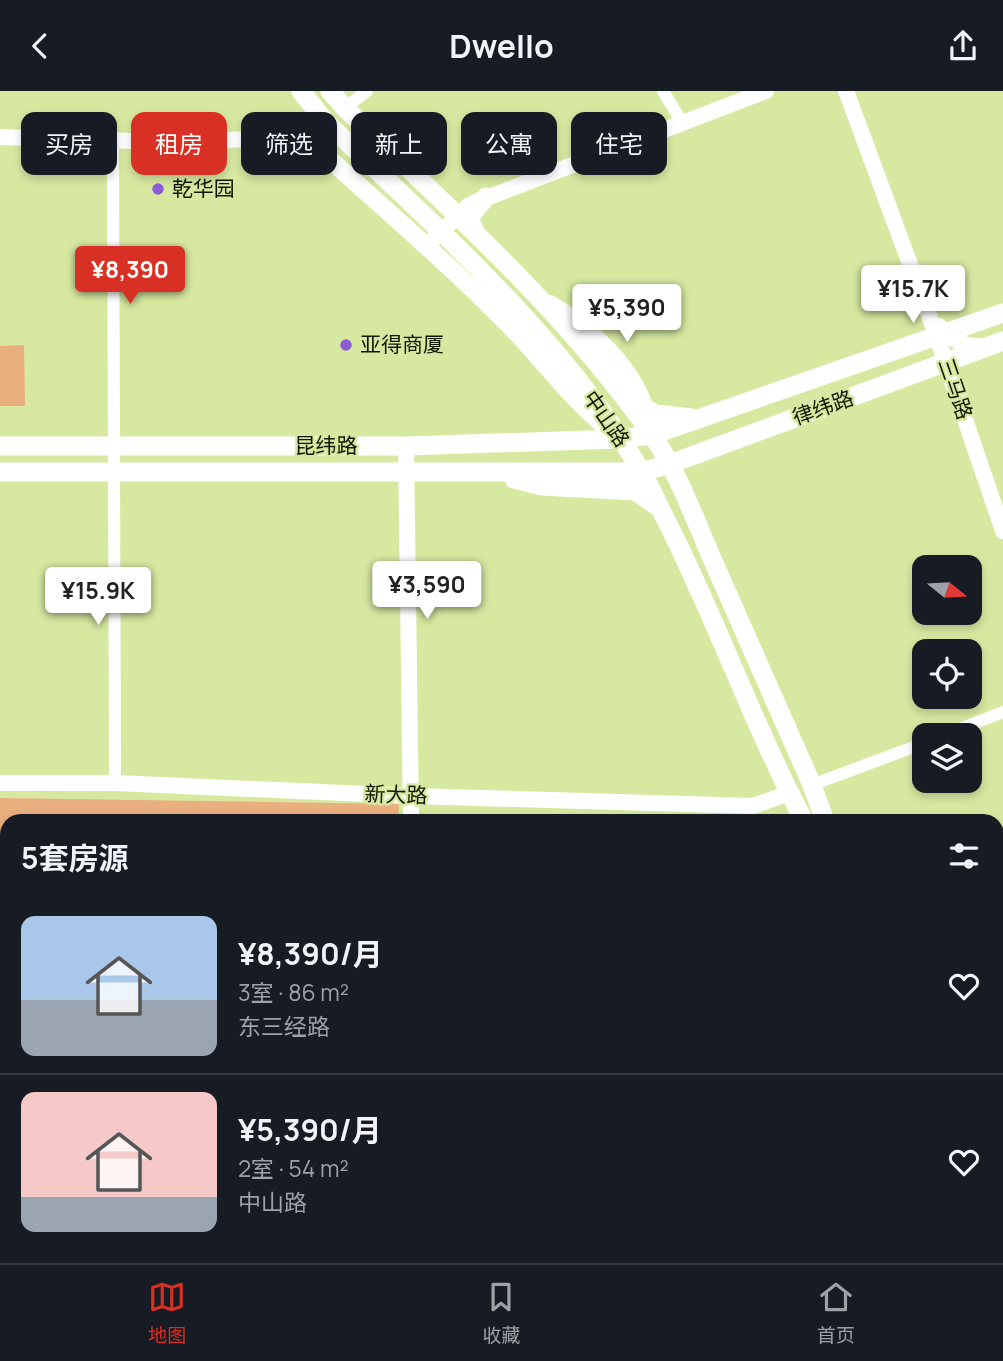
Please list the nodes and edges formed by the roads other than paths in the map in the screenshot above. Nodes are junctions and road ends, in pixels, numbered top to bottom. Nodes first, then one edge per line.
1 (301, 91) edge
2 (330, 91) edge
3 (367, 91) edge
4 (663, 91) edge
5 (766, 91) edge
6 (846, 91) edge
7 (345, 108) junction
8 (318, 112) edge
9 (682, 122) junction
10 (337, 134) edge
11 (0, 137) edge
12 (21, 138) edge
13 (241, 139) edge
14 (117, 141) edge
15 (113, 175) edge
16 (486, 197) junction
17 (458, 217) junction
18 (477, 235) junction
19 (434, 239) junction
20 (542, 299) junction
21 (1003, 313) edge
22 (941, 335) junction
23 (996, 344) edge
24 (946, 362) junction
25 (578, 380) junction
26 (623, 397) junction
27 (645, 409) junction
28 (592, 416) junction
29 (705, 417) junction
30 (651, 438) junction
31 (620, 439) junction
32 (548, 442) junction
33 (0, 446) edge
34 (114, 446) junction
35 (406, 446) junction
36 (719, 446) junction
37 (650, 467) junction
38 (113, 471) junction
39 (406, 471) junction
40 (490, 471) junction
41 (0, 472) edge
42 (662, 512) junction
43 (1003, 531) edge
44 (1003, 712) edge
45 (975, 723) edge
46 (912, 748) edge
47 (0, 783) edge
48 (115, 783) junction
49 (812, 785) junction
50 (790, 793) junction
51 (412, 796) junction
52 (411, 814) edge
53 (794, 814) edge
54 (800, 814) edge
55 (822, 814) edge
56 (831, 814) edge

1 - 8 main road, 中山路
2 - 7 main road, 中山路
3 - 7 street
4 - 9 street
5 - 9 street
6 - 22 street, 三马路
7 - 17 main road, 中山路
9 - 16 street
10 - 19 main road, 中山路
11 - 12 street
13 - 14 street
15 - 34 street
16 - 17 street
16 - 18 main road
17 - 18 main road, 中山路
17 - 19 street
18 - 20 main road, 中山路
19 - 25 main road, 中山路
19 - 28 main road
20 - 26 main road, 中山路
20 - 27 main road
21 - 22 main road, 律纬路
22 - 23 street
22 - 24 street, 三马路
22 - 29 main road, 律纬路
23 - 24 main road, 律纬路
24 - 36 main road, 律纬路
24 - 43 street, 三马路
25 - 28 main road
25 - 30 main road
25 - 31 main road, 中山路
26 - 27 main road
26 - 30 main road, 中山路
27 - 29 main road
27 - 30 main road
28 - 31 main road
28 - 32 main road
29 - 30 main road, 律纬路
30 - 31 main road, 昆纬路
30 - 36 main road
30 - 37 main road, 中山路
31 - 32 main road, 昆纬路
31 - 37 main road, 中山路
32 - 35 main road, 昆纬路
32 - 37 main road
33 - 34 main road, 昆纬路
34 - 35 main road, 昆纬路
34 - 38 street
35 - 39 street
36 - 37 main road, 律纬路
37 - 40 main road, 昆纬路
37 - 42 main road, 中山路
37 - 49 main road, 中山路
38 - 39 main road, 昆纬路
38 - 41 main road, 昆纬路
38 - 48 street
39 - 40 main road, 昆纬路
39 - 51 street
40 - 42 main road
42 - 50 main road, 中山路
44 - 45 street
46 - 49 street
47 - 48 street, 新大路
48 - 51 street, 新大路
49 - 55 main road, 中山路
49 - 56 main road
50 - 51 street, 新大路
50 - 53 main road
50 - 54 main road, 中山路
51 - 52 street

